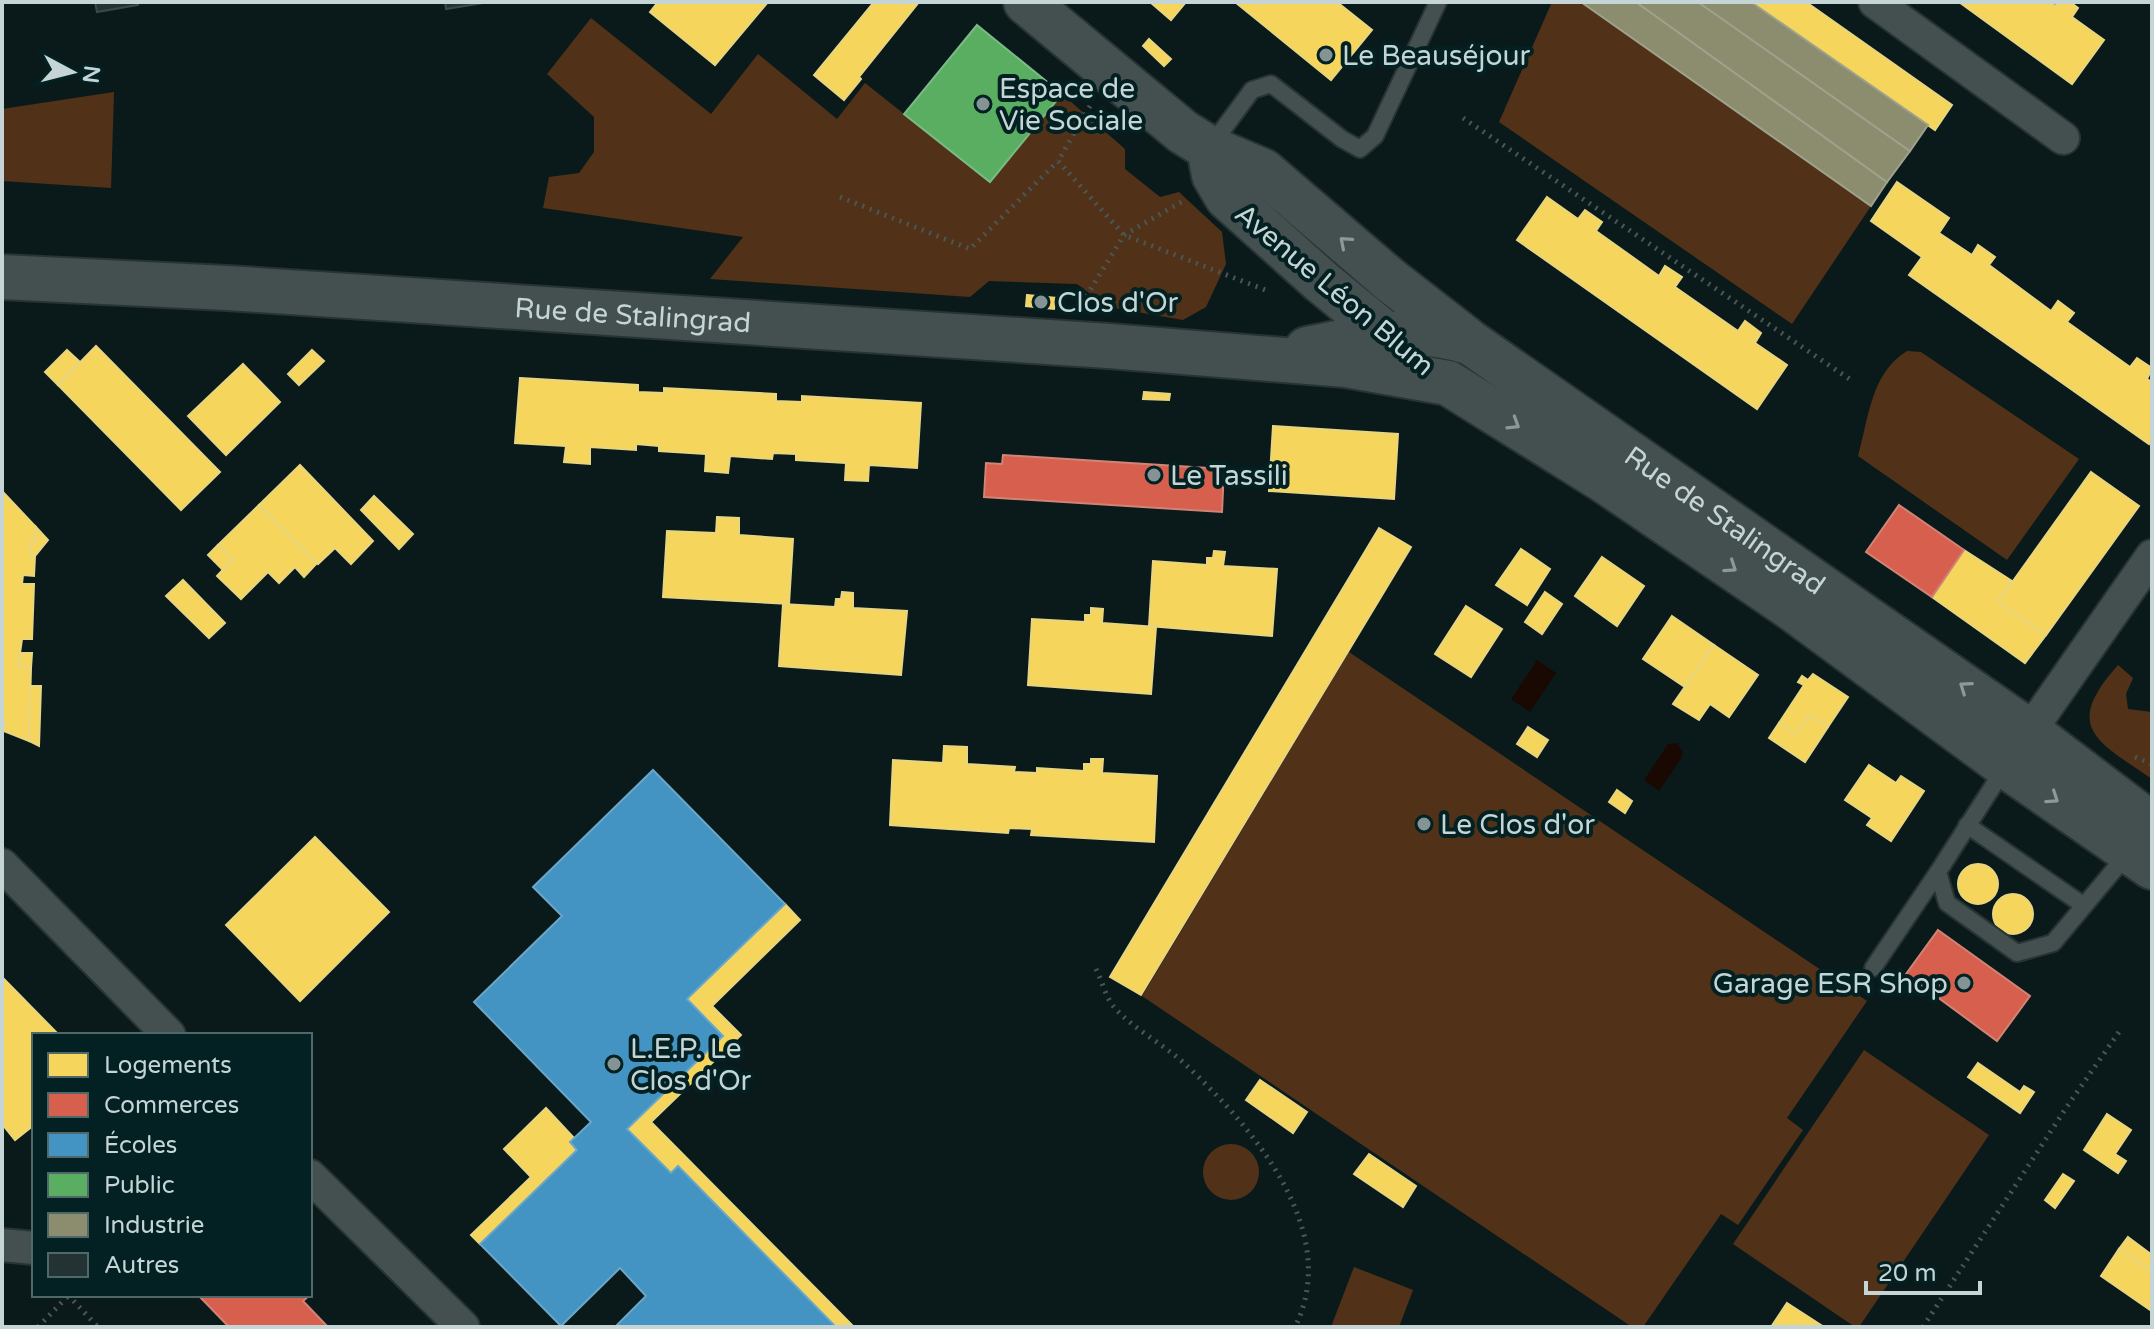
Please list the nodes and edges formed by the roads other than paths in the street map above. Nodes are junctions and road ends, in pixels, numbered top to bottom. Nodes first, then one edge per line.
1 (1026, 2) edge
2 (1438, 2) edge
3 (1875, 2) edge
4 (2063, 138) dead end
5 (1209, 148) junction
6 (2, 277) edge
7 (1390, 280) junction
8 (1384, 334) junction
9 (1471, 343) junction
10 (1261, 360) junction
11 (1346, 365) junction
12 (1448, 383) junction
13 (2152, 556) edge
14 (2018, 744) junction
15 (1967, 825) junction
16 (2144, 841) edge
17 (2, 865) edge
18 (1938, 872) junction
19 (2083, 905) junction
20 (1873, 968) dead end
21 (167, 1033) edge
22 (312, 1178) edge
23 (2, 1245) edge
24 (32, 1248) edge
25 (456, 1324) edge

1 - 5 street, Avenue Léon Blum
2 - 5 lane
3 - 4 street
7 -> 5 street, Avenue Léon Blum
5 - 8 street, Avenue Léon Blum
6 - 10 street, Rue de Stalingrad
7 - 8 street
7 - 9 street, Avenue Léon Blum
8 - 9 street, Rue de Stalingrad
8 - 10 street, Rue de Stalingrad
8 - 11 street
8 - 12 street, Avenue Léon Blum
14 -> 9 street, Rue de Stalingrad
10 - 11 street, Rue de Stalingrad
11 - 12 street, Rue de Stalingrad
12 -> 14 street, Rue de Stalingrad
13 - 14 street
14 - 15 lane
14 - 16 street, Rue de Stalingrad
15 - 18 lane
15 - 19 lane
16 - 19 lane
17 - 21 street
18 - 19 lane
18 - 20 lane
22 - 25 street
23 - 24 street

